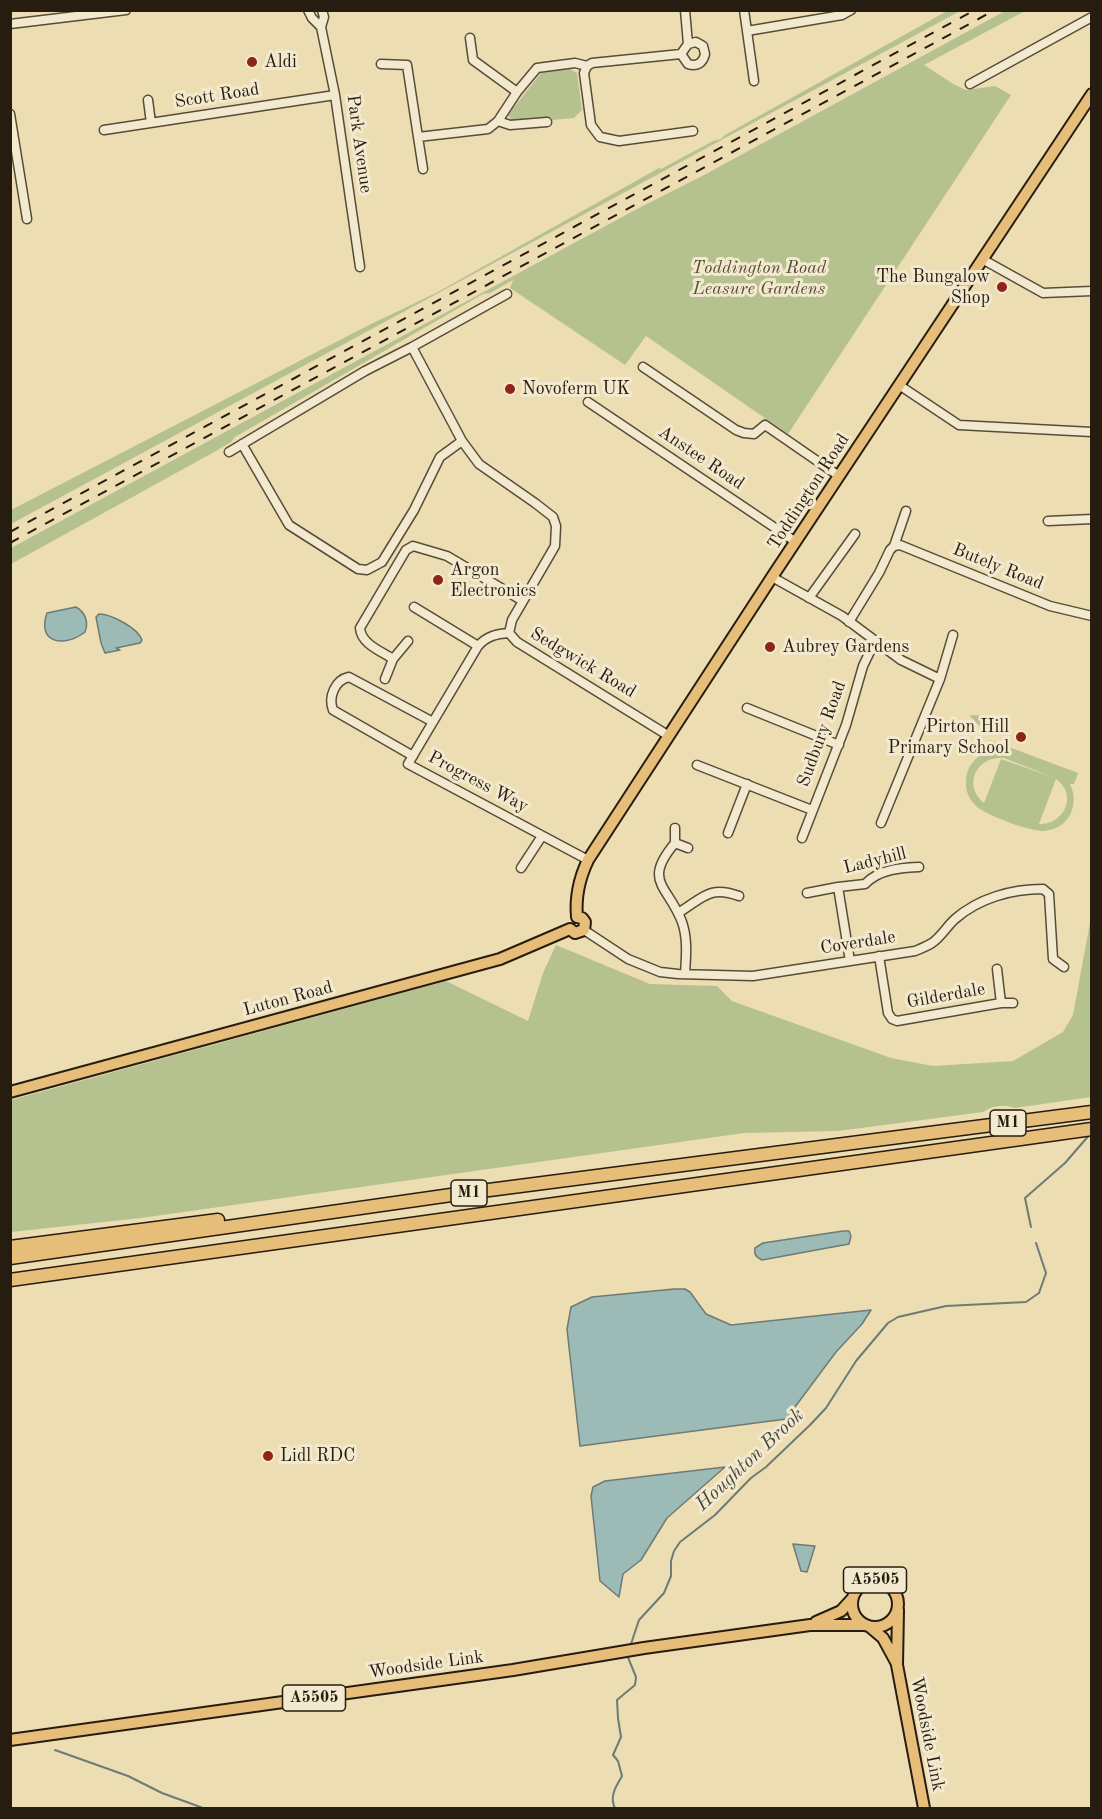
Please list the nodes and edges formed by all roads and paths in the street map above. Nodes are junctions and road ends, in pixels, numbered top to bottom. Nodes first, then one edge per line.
1 (126, 10) edge
2 (308, 10) edge
3 (322, 10) edge
4 (685, 10) edge
5 (744, 10) edge
6 (851, 10) edge
7 (1092, 16) edge
8 (10, 24) edge
9 (321, 27) junction
10 (747, 32) junction
11 (470, 38) dead end
12 (688, 44) junction
13 (681, 54) junction
14 (381, 64) dead end
15 (587, 66) junction
16 (754, 81) dead end
17 (970, 84) dead end
18 (517, 92) junction
19 (335, 94) junction
20 (1092, 94) edge
21 (148, 100) dead end
22 (10, 114) edge
23 (498, 120) junction
24 (547, 122) dead end
25 (151, 123) junction
26 (104, 130) dead end
27 (693, 131) dead end
28 (418, 137) junction
29 (423, 169) dead end
30 (27, 219) dead end
31 (982, 259) junction
32 (360, 267) dead end
33 (1092, 291) edge
34 (507, 294) dead end
35 (412, 347) junction
36 (643, 367) dead end
37 (899, 385) junction
38 (588, 402) dead end
39 (1092, 432) edge
40 (462, 441) junction
41 (242, 444) junction
42 (229, 452) dead end
43 (839, 476) junction
44 (906, 510) dead end
45 (1092, 519) edge
46 (1048, 521) dead end
47 (855, 534) dead end
48 (796, 542) junction
49 (894, 546) junction
50 (772, 577) junction
51 (809, 598) junction
52 (523, 601) junction
53 (414, 607) dead end
54 (1092, 616) edge
55 (849, 622) junction
56 (509, 633) junction
57 (953, 635) dead end
58 (408, 641) dead end
59 (874, 641) junction
60 (478, 646) junction
61 (393, 659) junction
62 (385, 679) dead end
63 (940, 679) junction
64 (747, 708) dead end
65 (433, 722) junction
66 (669, 736) junction
67 (839, 745) junction
68 (413, 756) junction
69 (697, 765) dead end
70 (747, 784) junction
71 (812, 810) junction
72 (882, 824) dead end
73 (675, 828) dead end
74 (728, 833) dead end
75 (542, 836) junction
76 (802, 838) dead end
77 (675, 843) junction
78 (688, 848) dead end
79 (588, 860) junction
80 (920, 867) dead end
81 (521, 868) dead end
82 (838, 887) junction
83 (807, 893) dead end
84 (739, 896) dead end
85 (678, 913) junction
86 (577, 917) junction
87 (570, 929) junction
88 (584, 930) junction
89 (879, 956) junction
90 (850, 961) junction
91 (1064, 967) dead end
92 (997, 969) dead end
93 (685, 974) junction
94 (1000, 1003) junction
95 (1013, 1003) dead end
96 (10, 1092) edge
97 (1090, 1112) edge
98 (1092, 1129) edge
99 (458, 1194) junction
100 (10, 1247) edge
101 (10, 1258) edge
102 (136, 1263) junction
103 (10, 1280) edge
104 (10, 1288) edge
105 (852, 1599) junction
106 (898, 1610) junction
107 (810, 1625) junction
108 (868, 1626) junction
109 (897, 1665) junction
110 (10, 1740) edge
111 (924, 1809) edge

1 - 8 street
2 - 9 street, Park Avenue
3 - 9 street, Park Avenue
4 - 12 street
5 - 10 street
6 - 10 street
7 - 17 street
9 - 19 street, Park Avenue
10 - 16 street
11 - 18 street
12 - 13 street
12 - 13 street
13 - 15 street
14 - 28 street
15 - 18 street
15 - 27 street
18 - 23 street
19 - 25 street, Scott Road
19 - 32 street, Park Avenue
20 - 31 main road, Toddington Road
21 - 25 street
22 - 30 street
23 - 24 street
23 - 28 street
25 - 26 street, Scott Road
28 - 29 street
31 - 33 street
31 - 37 main road, Toddington Road
34 - 35 street
35 - 40 street, Sedgwick Road
35 - 41 street
36 - 43 street
37 - 39 street
37 - 43 main road, Toddington Road
38 - 48 street, Anstee Road
40 - 41 street
40 - 52 street, Sedgwick Road
41 - 42 street
43 - 48 main road, Toddington Road
44 - 49 street
45 - 46 street
47 - 51 street
48 - 50 main road, Toddington Road
49 - 54 street, Butely Road
49 - 55 street
50 - 51 street
50 - 66 main road, Toddington Road
51 - 55 street
52 - 56 street, Sedgwick Road
52 - 61 street
53 - 60 street
55 - 59 street
56 - 60 street
56 - 66 street, Sedgwick Road
57 - 63 street
58 - 61 street
59 - 63 street
59 - 67 street, Sudbury Road
60 - 65 street, Progress Way
61 - 62 street
63 - 72 street
64 - 67 street
65 - 68 street, Progress Way
65 - 68 street
66 - 79 main road, Toddington Road
67 - 71 street, Sudbury Road
68 - 75 street, Progress Way
69 - 70 street
70 - 71 street
70 - 74 street
71 - 76 street, Sudbury Road
73 - 77 street
75 - 79 street, Progress Way
75 - 81 street
77 - 78 street
77 - 85 street
79 - 86 main road, Toddington Road
80 - 82 street, Ladyhill
82 - 83 street, Ladyhill
82 - 90 street, Ladyhill
84 - 85 street
85 - 93 street
86 - 87 main road
86 - 88 main road
87 - 88 main road
87 - 96 main road, Luton Road
88 - 93 street, Coverdale
89 - 90 street, Coverdale
89 - 91 street, Coverdale
89 - 94 street, Gilderdale
90 - 93 street, Coverdale
92 - 94 street, Gilderdale
94 - 95 street
97 - 99 highway, M1
98 - 102 highway, M1
99 - 100 highway
99 - 101 highway, M1
102 - 103 highway, M1
102 - 104 highway
105 - 106 main road, A5505
105 - 107 main road, Woodside Link / A5505
105 - 108 main road, A5505
106 - 108 main road, A5505
106 - 109 main road, Woodside Link / A5505
107 - 108 main road, Woodside Link / A5505
107 - 110 main road, Woodside Link / A5505
108 - 109 main road, Woodside Link / A5505
109 - 111 main road, Woodside Link / A5505

